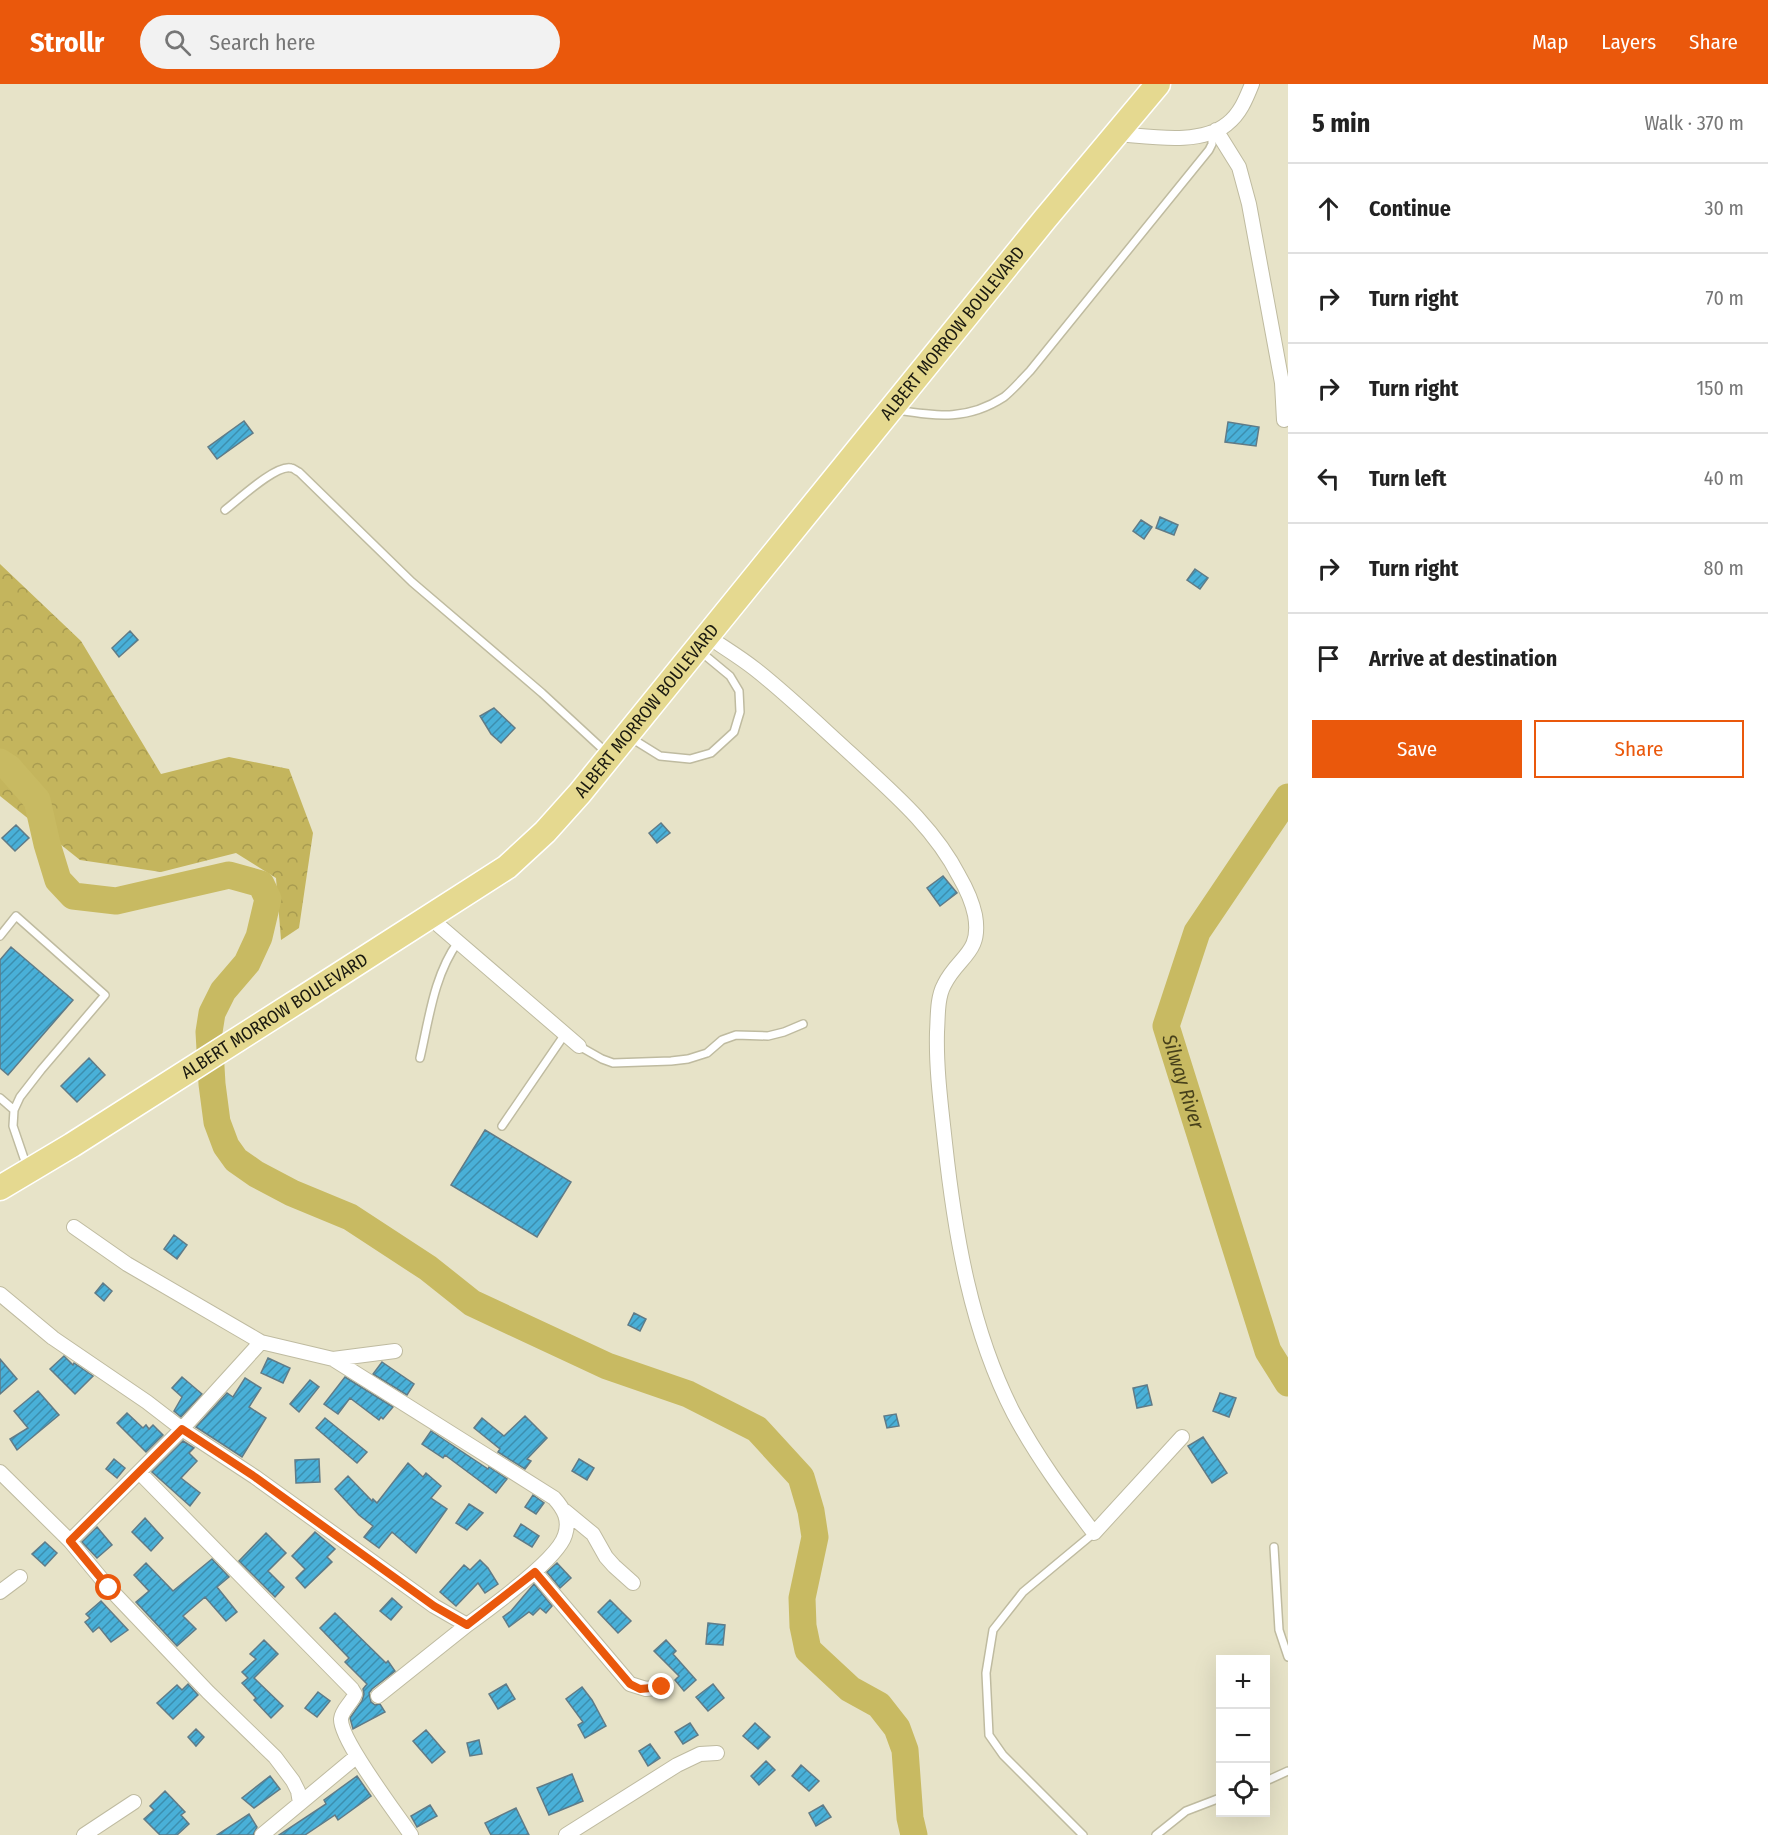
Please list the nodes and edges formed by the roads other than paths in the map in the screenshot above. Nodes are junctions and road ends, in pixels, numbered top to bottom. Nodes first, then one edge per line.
1 (1158, 84) edge
2 (1252, 84) edge
3 (1214, 131) junction
4 (1116, 134) junction
5 (890, 410) junction
6 (1284, 420) dead end
7 (225, 510) dead end
8 (702, 642) junction
9 (626, 735) junction
10 (610, 756) junction
11 (429, 917) junction
12 (0, 936) edge
13 (458, 942) junction
14 (803, 1024) dead end
15 (566, 1034) junction
16 (579, 1046) joint
17 (420, 1058) dead end
18 (0, 1098) edge
19 (14, 1110) junction
20 (502, 1126) dead end
21 (28, 1171) junction
22 (0, 1188) edge
23 (74, 1227) dead end
24 (0, 1294) edge
25 (261, 1342) junction
26 (395, 1352) dead end
27 (333, 1359) junction
28 (182, 1429) junction
29 (1182, 1437) dead end
30 (0, 1472) edge
31 (139, 1472) junction
32 (565, 1511) junction
33 (1094, 1533) junction
34 (70, 1541) junction
35 (1274, 1547) dead end
36 (535, 1572) junction
37 (20, 1576) dead end
38 (633, 1583) dead end
39 (0, 1592) edge
40 (467, 1625) junction
41 (1288, 1657) edge
42 (662, 1687) dead end
43 (378, 1696) dead end
44 (717, 1753) dead end
45 (357, 1756) junction
46 (1288, 1771) edge
47 (1270, 1778) edge
48 (1216, 1800) edge
49 (134, 1802) dead end
50 (300, 1803) junction
51 (84, 1835) edge
52 (262, 1835) edge
53 (411, 1835) edge
54 (566, 1835) edge
55 (1083, 1835) edge
56 (1156, 1835) edge

1 - 4 highway, ALBERT MORROW BOULEVARD
2 - 3 street
3 - 4 street
3 - 5 lane
3 - 6 street
4 - 5 highway, ALBERT MORROW BOULEVARD
5 - 8 highway, ALBERT MORROW BOULEVARD
7 - 10 lane
8 - 9 highway, ALBERT MORROW BOULEVARD
8 - 9 lane
8 - 33 street
9 - 10 highway, ALBERT MORROW BOULEVARD
10 - 11 highway, ALBERT MORROW BOULEVARD
11 - 13 street
11 - 21 highway, ALBERT MORROW BOULEVARD
12 - 19 lane
13 - 15 street
13 - 17 lane
14 - 16 lane
15 - 16 street
15 - 20 lane
18 - 19 lane
19 - 21 lane
21 - 22 highway, ALBERT MORROW BOULEVARD
23 - 25 street
24 - 28 street
25 - 27 street
25 - 28 street
26 - 27 street
27 - 32 street
28 - 31 street
28 - 40 street
29 - 33 street
30 - 34 street
31 - 34 street
31 - 45 street
32 - 36 street
32 - 38 street
33 - 55 lane
34 - 50 street
35 - 41 lane
36 - 40 street
36 - 42 street
37 - 39 street
40 - 43 street
44 - 54 street
45 - 50 street
45 - 53 street
46 - 47 lane
48 - 56 lane
49 - 51 street
50 - 52 street

